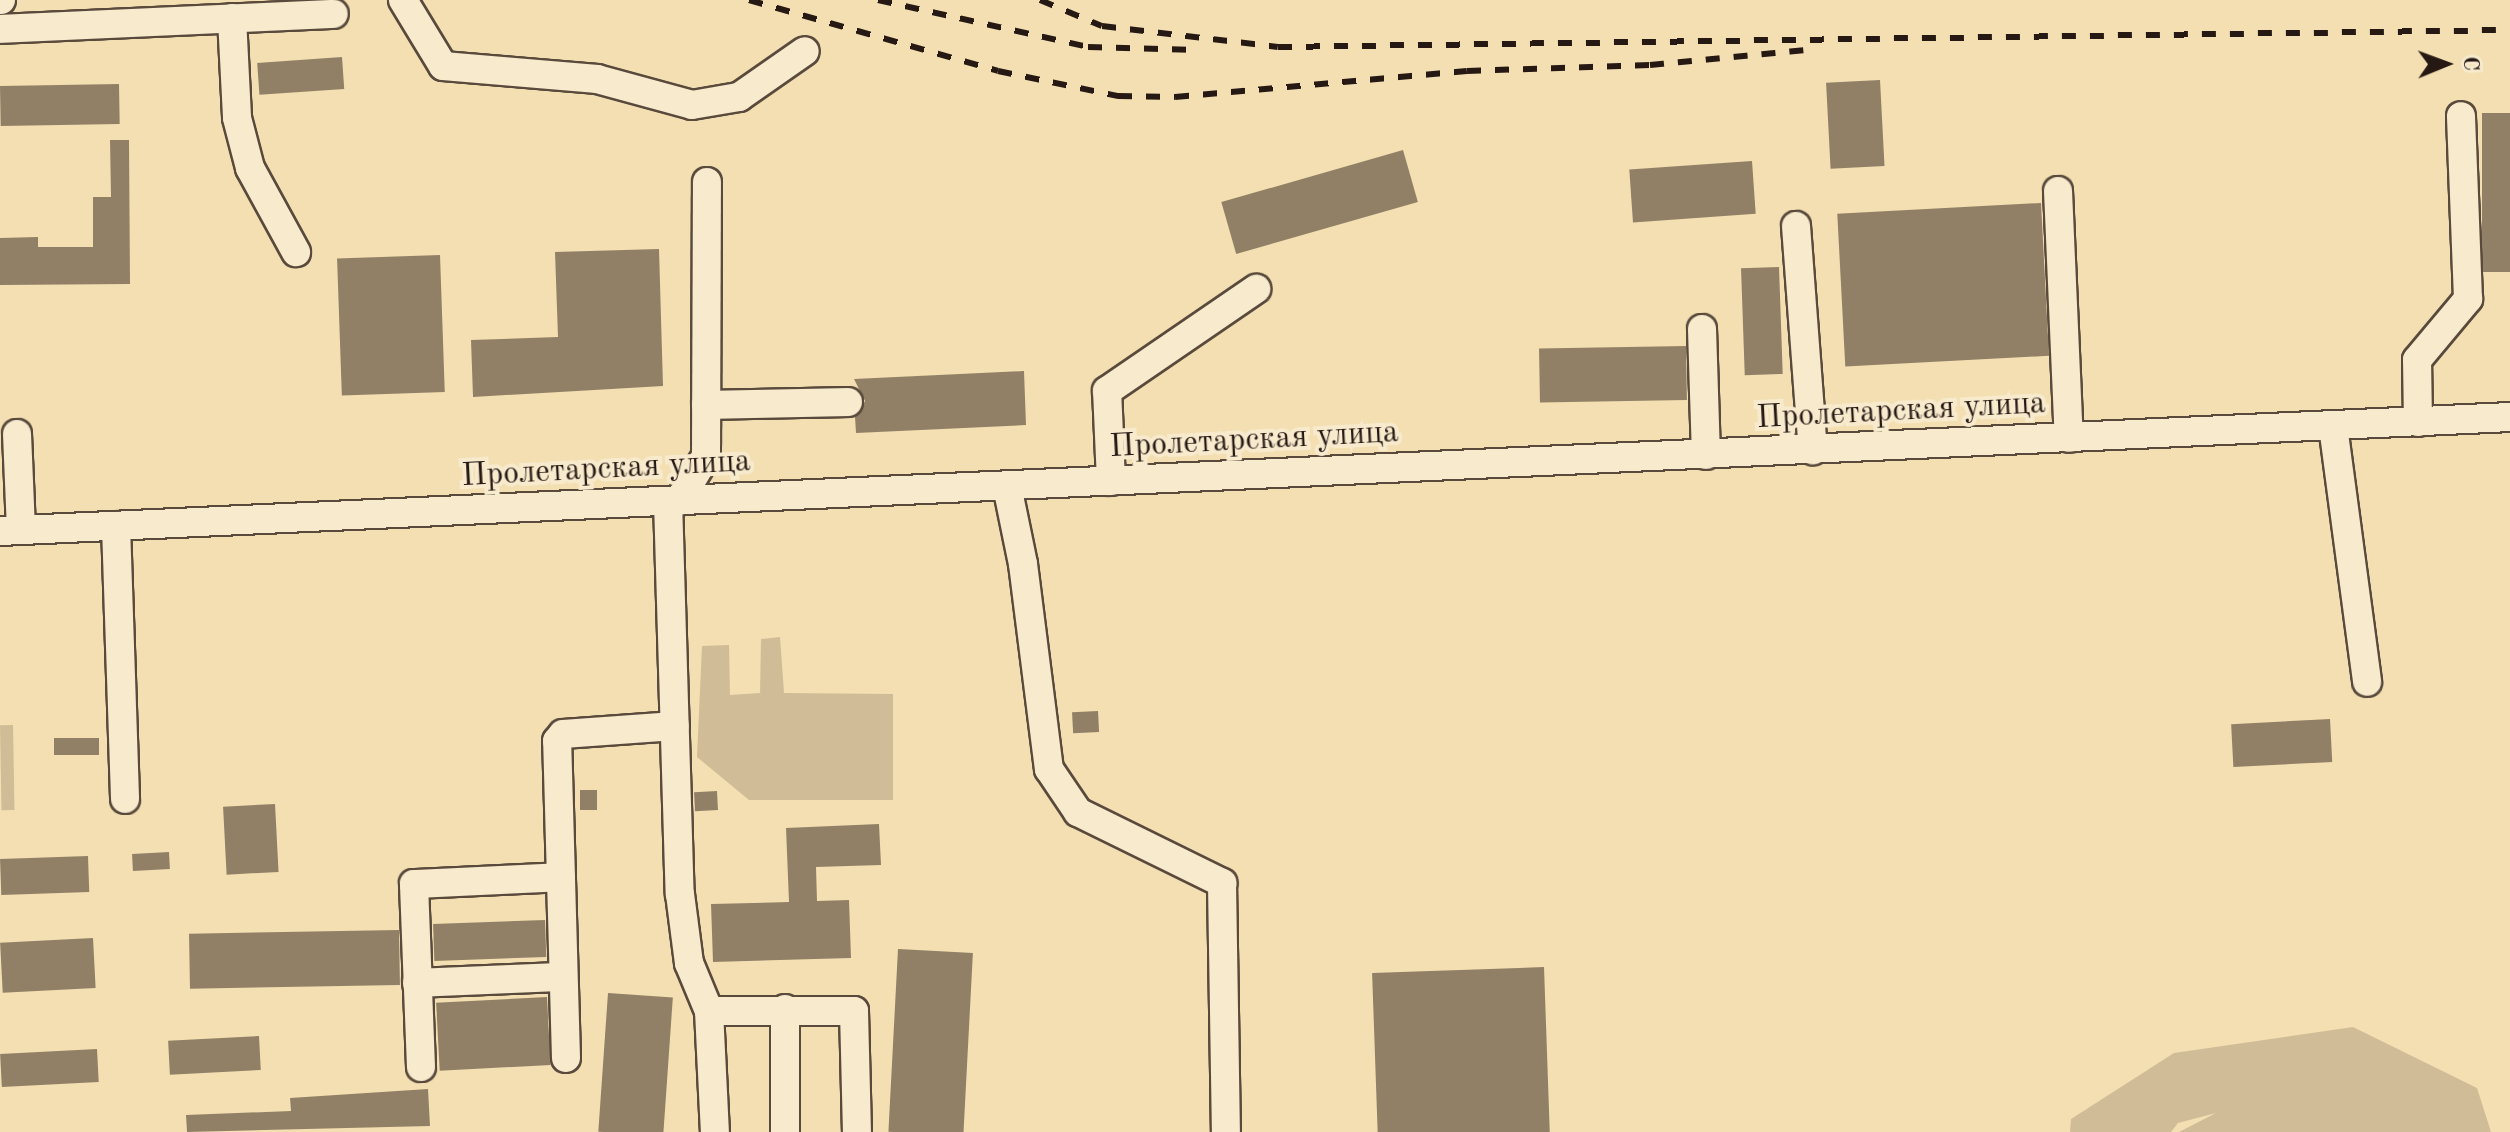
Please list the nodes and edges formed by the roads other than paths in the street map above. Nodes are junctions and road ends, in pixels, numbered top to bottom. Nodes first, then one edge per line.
1 (403, 0) edge
2 (334, 14) dead end
3 (232, 18) junction
4 (0, 29) edge
5 (805, 51) dead end
6 (2461, 116) dead end
7 (707, 182) dead end
8 (2058, 191) dead end
9 (1796, 226) dead end
10 (296, 252) dead end
11 (1256, 289) dead end
12 (1702, 329) dead end
13 (848, 402) dead end
14 (706, 405) junction
15 (2510, 417) edge
16 (2418, 422) junction
17 (2333, 426) junction
18 (17, 434) dead end
19 (2069, 438) junction
20 (1813, 450) junction
21 (1706, 455) junction
22 (1111, 481) junction
23 (1007, 486) junction
24 (673, 501) junction
25 (116, 526) junction
26 (11, 530) edge
27 (2367, 682) dead end
28 (675, 726) junction
29 (125, 799) dead end
30 (561, 877) junction
31 (563, 977) junction
32 (417, 983) junction
33 (785, 1009) junction
34 (709, 1011) junction
35 (566, 1058) dead end
36 (421, 1067) dead end
37 (715, 1132) edge
38 (785, 1132) edge
39 (857, 1132) edge
40 (1226, 1132) edge

1 - 5 street
2 - 3 street
3 - 4 street
3 - 10 street
6 - 16 street
7 - 14 street
8 - 19 street
9 - 20 street
11 - 22 street
12 - 21 street
13 - 14 street
14 - 24 street
15 - 16 street, Пролетарская улица
16 - 17 street, Пролетарская улица
17 - 19 street, Пролетарская улица
17 - 27 street
18 - 26 street
19 - 20 street, Пролетарская улица
20 - 21 street, Пролетарская улица
21 - 22 street, Пролетарская улица
22 - 23 street, Пролетарская улица
23 - 24 street, Пролетарская улица
23 - 40 street
24 - 25 street, Пролетарская улица
24 - 28 street
25 - 26 street, Пролетарская улица
25 - 29 street
28 - 30 street
28 - 34 street
30 - 31 street
30 - 32 street
31 - 32 street
31 - 35 street
32 - 36 street
33 - 34 street
33 - 38 street
33 - 39 street
34 - 37 street

